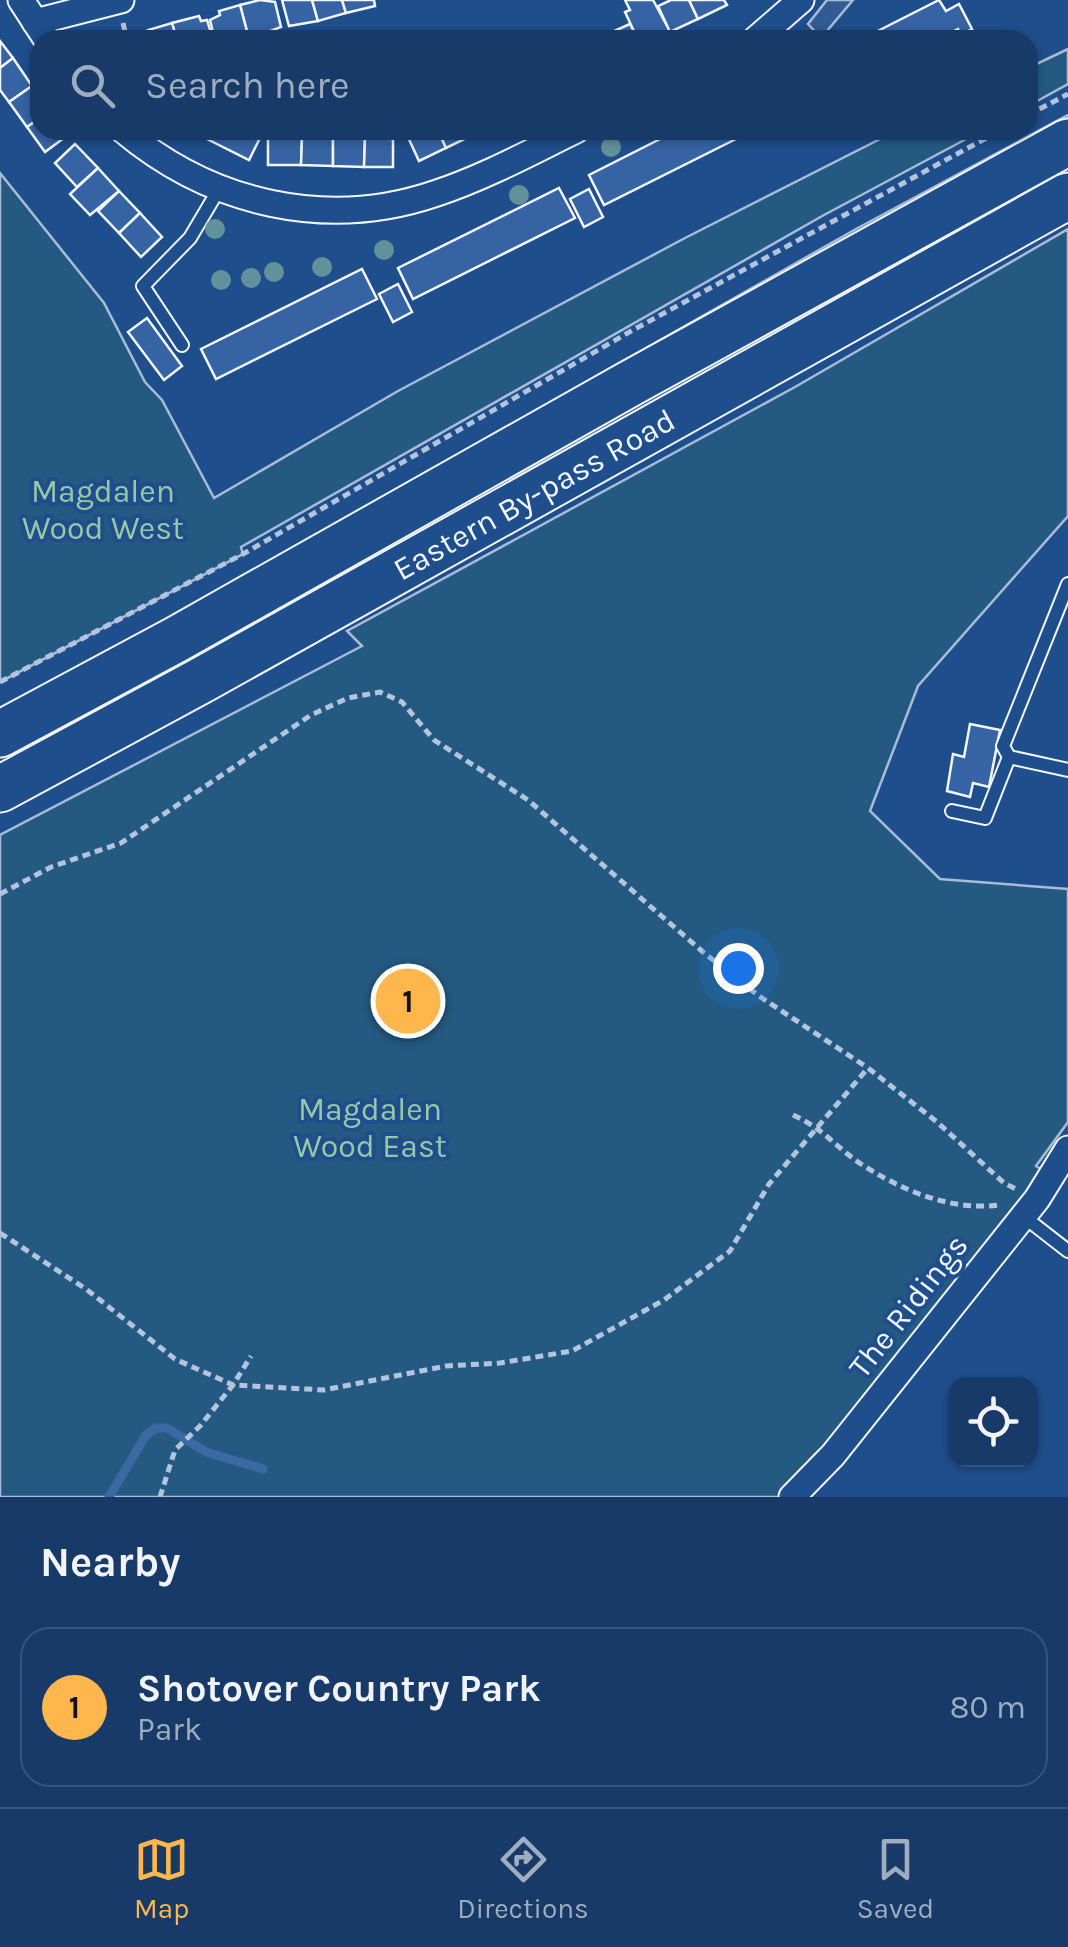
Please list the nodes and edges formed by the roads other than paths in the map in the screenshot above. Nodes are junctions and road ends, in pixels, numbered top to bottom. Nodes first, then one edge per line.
1 (21, 0) edge
2 (120, 0) edge
3 (801, 0) edge
4 (40, 30) edge
5 (44, 30) edge
6 (766, 30) edge
7 (137, 140) edge
8 (554, 140) edge
9 (1068, 142) edge
10 (219, 190) junction
11 (1068, 196) edge
12 (182, 346) dead end
13 (1068, 584) edge
14 (0, 734) edge
15 (1009, 756) junction
16 (1068, 770) edge
17 (0, 789) edge
18 (952, 811) dead end
19 (1068, 1149) edge
20 (1021, 1215) junction
21 (1068, 1251) edge
22 (792, 1497) edge

1 - 4 street
2 - 5 street
3 - 6 street
7 - 10 street
8 - 10 street
9 - 14 highway, Eastern By-pass Road
10 - 12 lane
11 - 17 highway, Eastern By-pass Road
13 - 15 lane
15 - 16 lane
15 - 18 lane
19 - 20 street, The Ridings
20 - 21 lane
20 - 22 street, The Ridings

